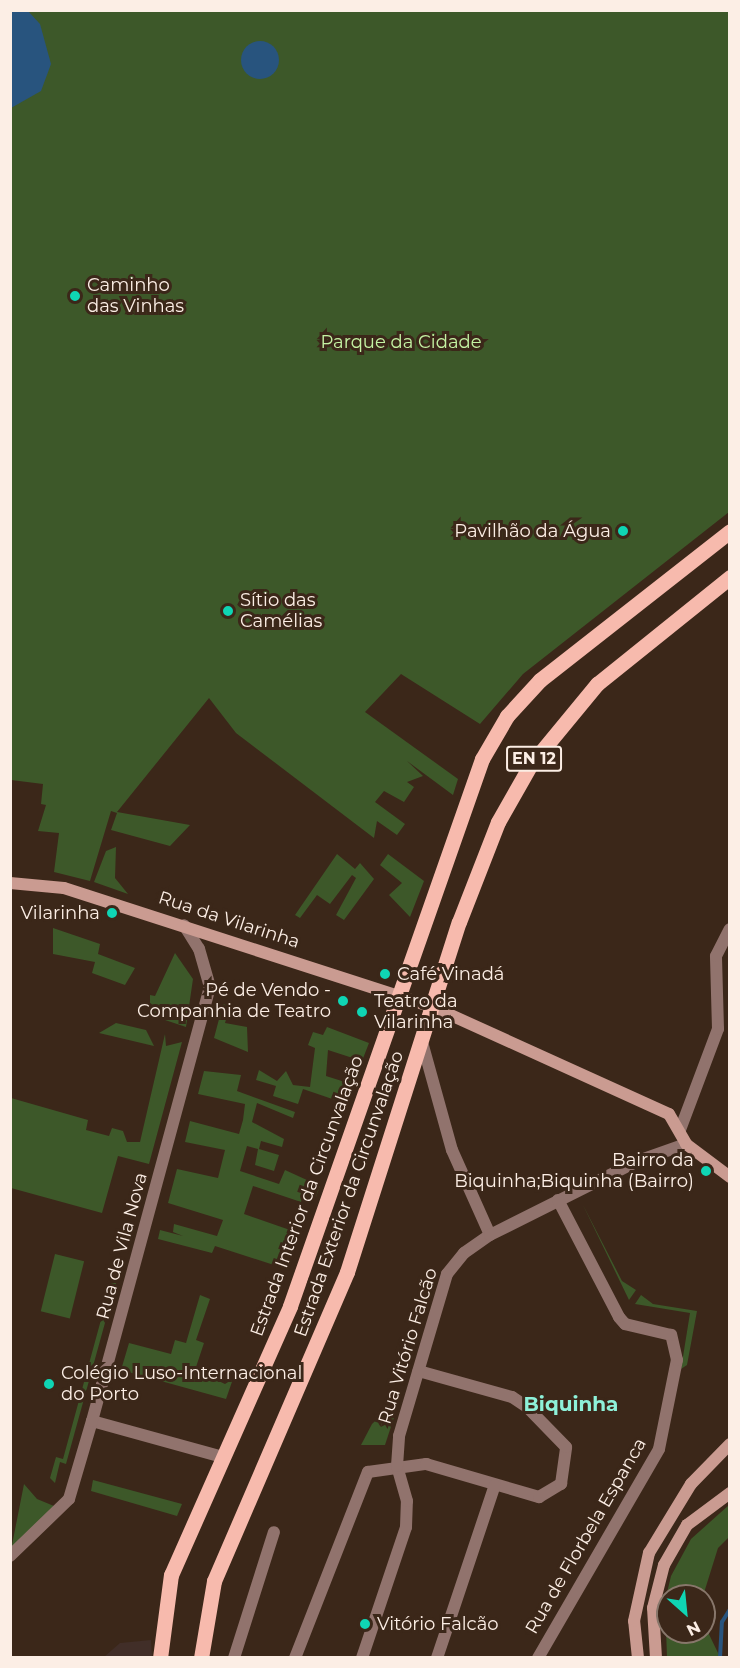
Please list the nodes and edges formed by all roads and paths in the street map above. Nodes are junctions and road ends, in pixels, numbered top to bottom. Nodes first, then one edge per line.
1 (729, 531) edge
2 (729, 577) edge
3 (10, 883) edge
4 (184, 925) junction
5 (729, 929) edge
6 (399, 994) junction
7 (433, 1007) junction
8 (422, 1042) junction
9 (680, 1130) junction
10 (686, 1144) junction
11 (729, 1177) edge
12 (558, 1200) junction
13 (490, 1235) junction
14 (419, 1371) junction
15 (92, 1421) junction
16 (729, 1444) edge
17 (223, 1457) junction
18 (397, 1466) junction
19 (495, 1485) junction
20 (729, 1493) edge
21 (274, 1532) dead end
22 (10, 1556) edge
23 (160, 1658) edge
24 (201, 1658) edge
25 (234, 1658) edge
26 (296, 1658) edge
27 (362, 1658) edge
28 (437, 1658) edge
29 (538, 1658) edge
30 (638, 1658) edge
31 (656, 1658) edge

1 - 6 main road, Estrada Interior da Circunvalação / EN 12
2 - 7 main road, Estrada Exterior da Circunvalação / EN 12
3 - 4 street, Rua da Vilarinha
4 - 6 street, Rua da Vilarinha
4 - 15 street, Rua de Vila Nova
5 - 9 street
6 - 7 street, Rua da Vilarinha
6 - 17 main road, Estrada Interior da Circunvalação / EN 12
7 - 8 main road, Estrada Exterior da Circunvalação / EN 12
7 - 9 street, Rua da Vilarinha
8 - 13 street
8 - 24 main road, Estrada Exterior da Circunvalação / EN 12
9 - 10 street
10 - 11 street
10 - 12 street, Rua Vitório Falcão
12 - 13 street, Rua Vitório Falcão
12 - 29 street, Rua de Florbela Espanca
13 - 14 street, Rua Vitório Falcão
14 - 18 street, Rua Vitório Falcão
14 - 19 street
15 - 17 street
15 - 22 street, Rua de Vila Nova
16 - 30 street
17 - 23 main road, Estrada Interior da Circunvalação / EN 12
18 - 19 street
18 - 26 street
18 - 27 street, Rua Vitório Falcão
19 - 28 street
20 - 31 street
21 - 25 street

